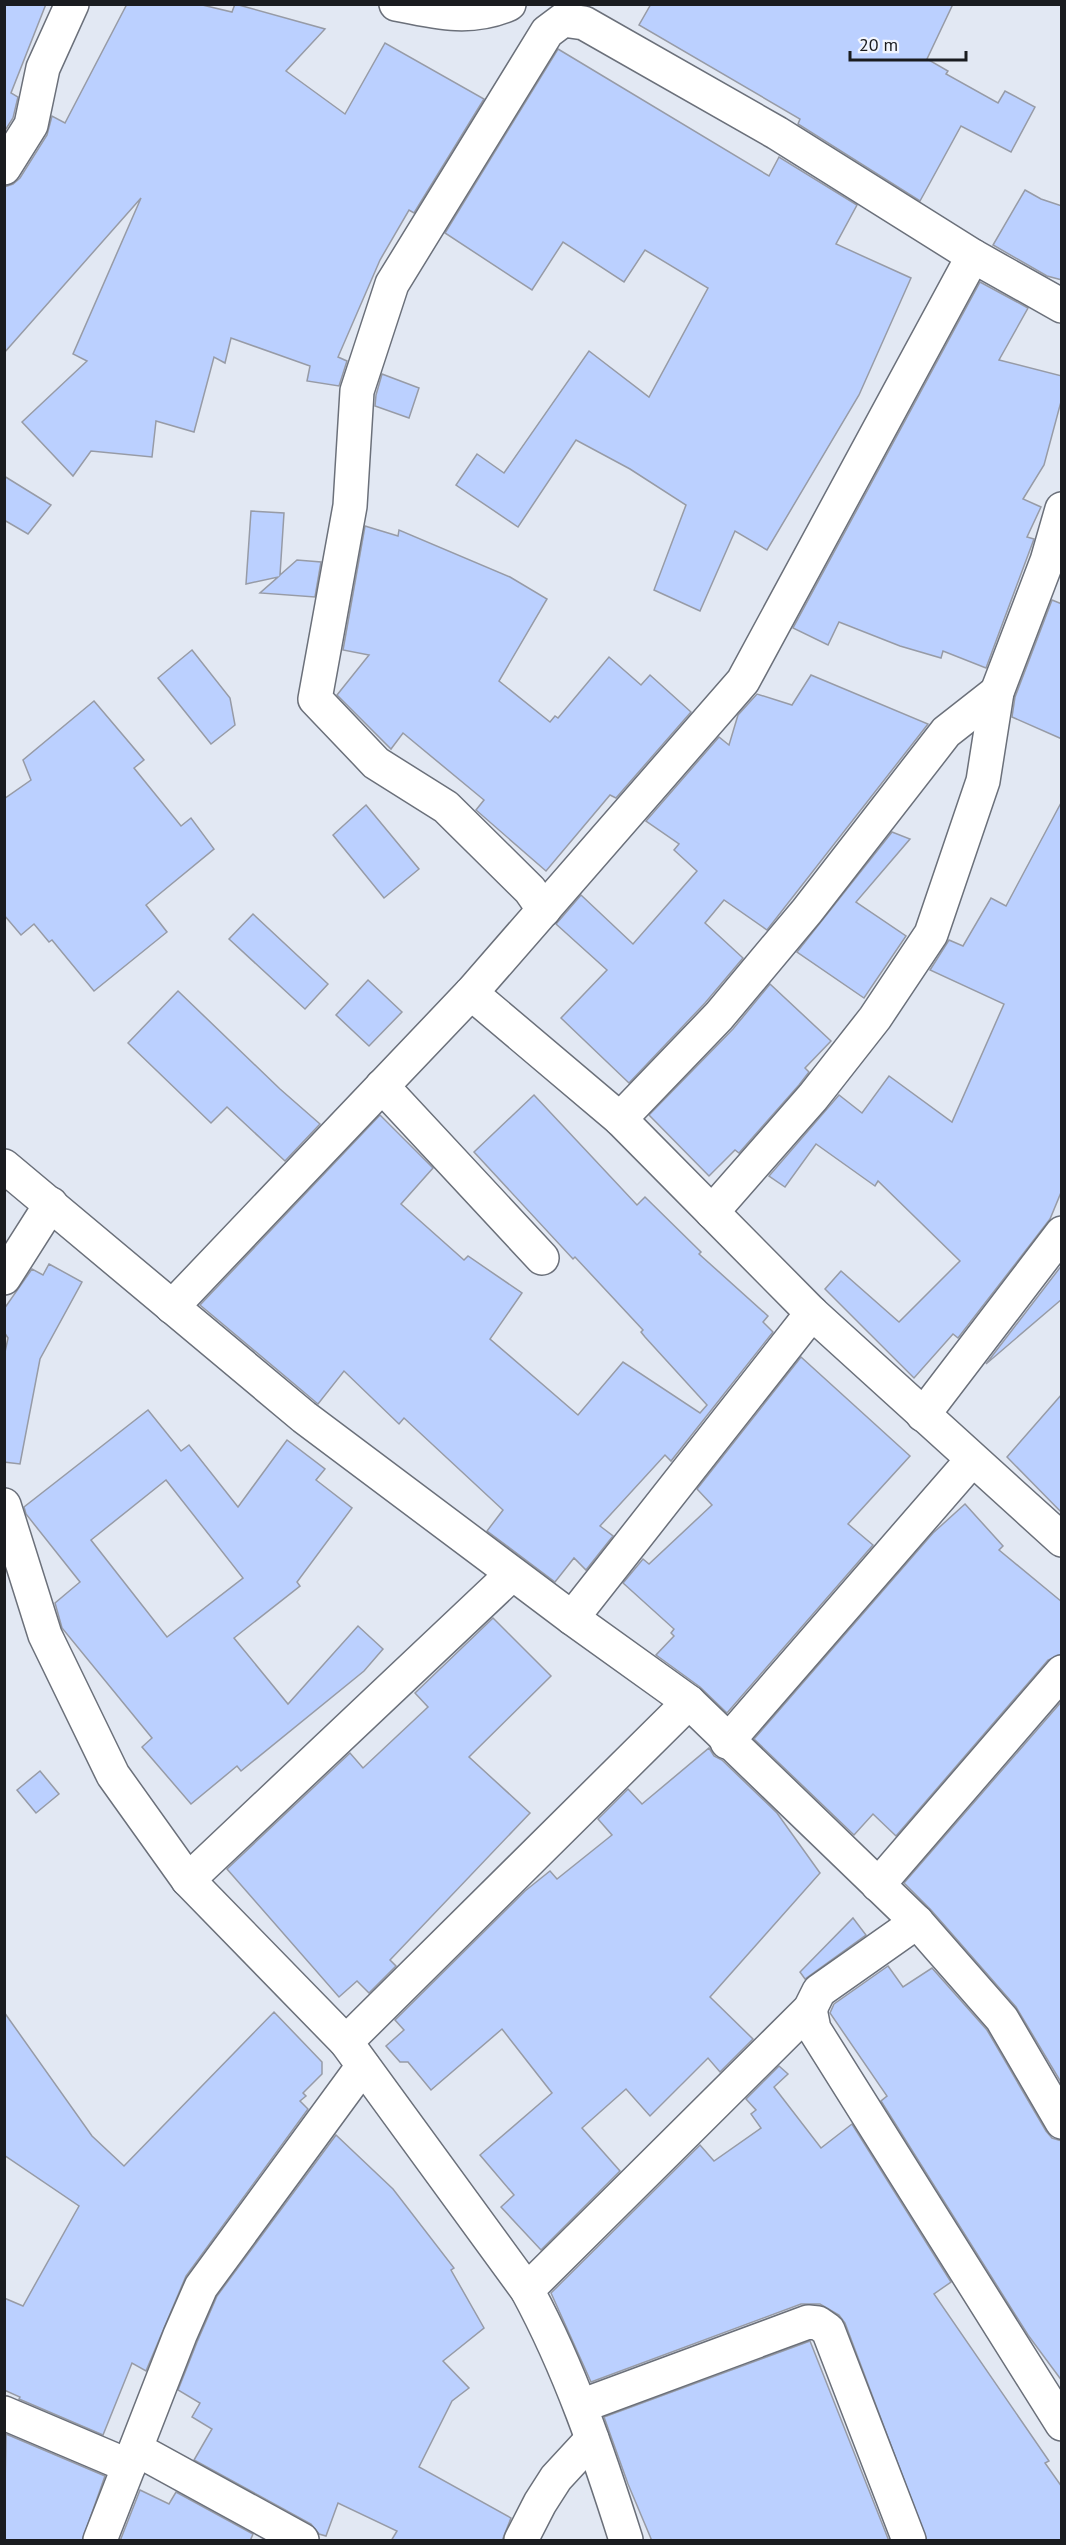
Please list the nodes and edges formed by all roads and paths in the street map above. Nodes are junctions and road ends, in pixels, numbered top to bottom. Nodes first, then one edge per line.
1 (72, 4) edge
2 (396, 4) edge
3 (509, 4) edge
4 (4, 168) edge
5 (973, 256) junction
6 (1062, 306) edge
7 (1062, 509) edge
8 (1054, 567) edge
9 (997, 692) junction
10 (544, 910) junction
11 (471, 993) junction
12 (382, 1086) junction
13 (621, 1119) junction
14 (4, 1166) edge
15 (51, 1204) junction
16 (712, 1212) junction
17 (1062, 1233) edge
18 (542, 1258) dead end
19 (4, 1278) edge
20 (172, 1307) junction
21 (812, 1313) junction
22 (923, 1415) junction
23 (972, 1460) junction
24 (4, 1505) edge
25 (1062, 1540) edge
26 (512, 1574) junction
27 (572, 1618) junction
28 (1062, 1672) edge
29 (689, 1702) junction
30 (727, 1742) junction
31 (188, 1880) junction
32 (878, 1886) junction
33 (917, 1922) junction
34 (810, 2009) junction
35 (354, 2054) junction
36 (1062, 2122) edge
37 (527, 2289) junction
38 (581, 2406) junction
39 (4, 2413) edge
40 (1062, 2424) edge
41 (591, 2439) junction
42 (133, 2457) junction
43 (100, 2541) edge
44 (302, 2541) edge
45 (521, 2541) edge
46 (626, 2541) edge
47 (909, 2541) edge

1 - 4 street
2 - 3 street
5 - 6 street
5 - 10 street
5 - 10 street
7 - 8 street
8 - 9 street
9 - 13 street
9 - 16 street
10 - 11 street
11 - 12 street
11 - 13 street
12 - 18 street
12 - 20 street
13 - 16 street
14 - 15 street
15 - 19 street
15 - 20 street
16 - 21 street
17 - 22 street
20 - 26 street
21 - 22 street
21 - 27 street
22 - 23 street
23 - 25 street
23 - 30 street
24 - 31 street
26 - 27 street
26 - 31 street
27 - 29 street
28 - 32 street
29 - 30 street
29 - 35 street
30 - 32 street
31 - 35 street
32 - 33 street
33 - 34 street
33 - 36 street
34 - 37 street
34 - 40 street
35 - 37 street
35 - 42 street
37 - 38 street
38 - 41 street
38 - 47 street
39 - 42 street
41 - 45 street
41 - 46 street
42 - 43 street
42 - 44 street

